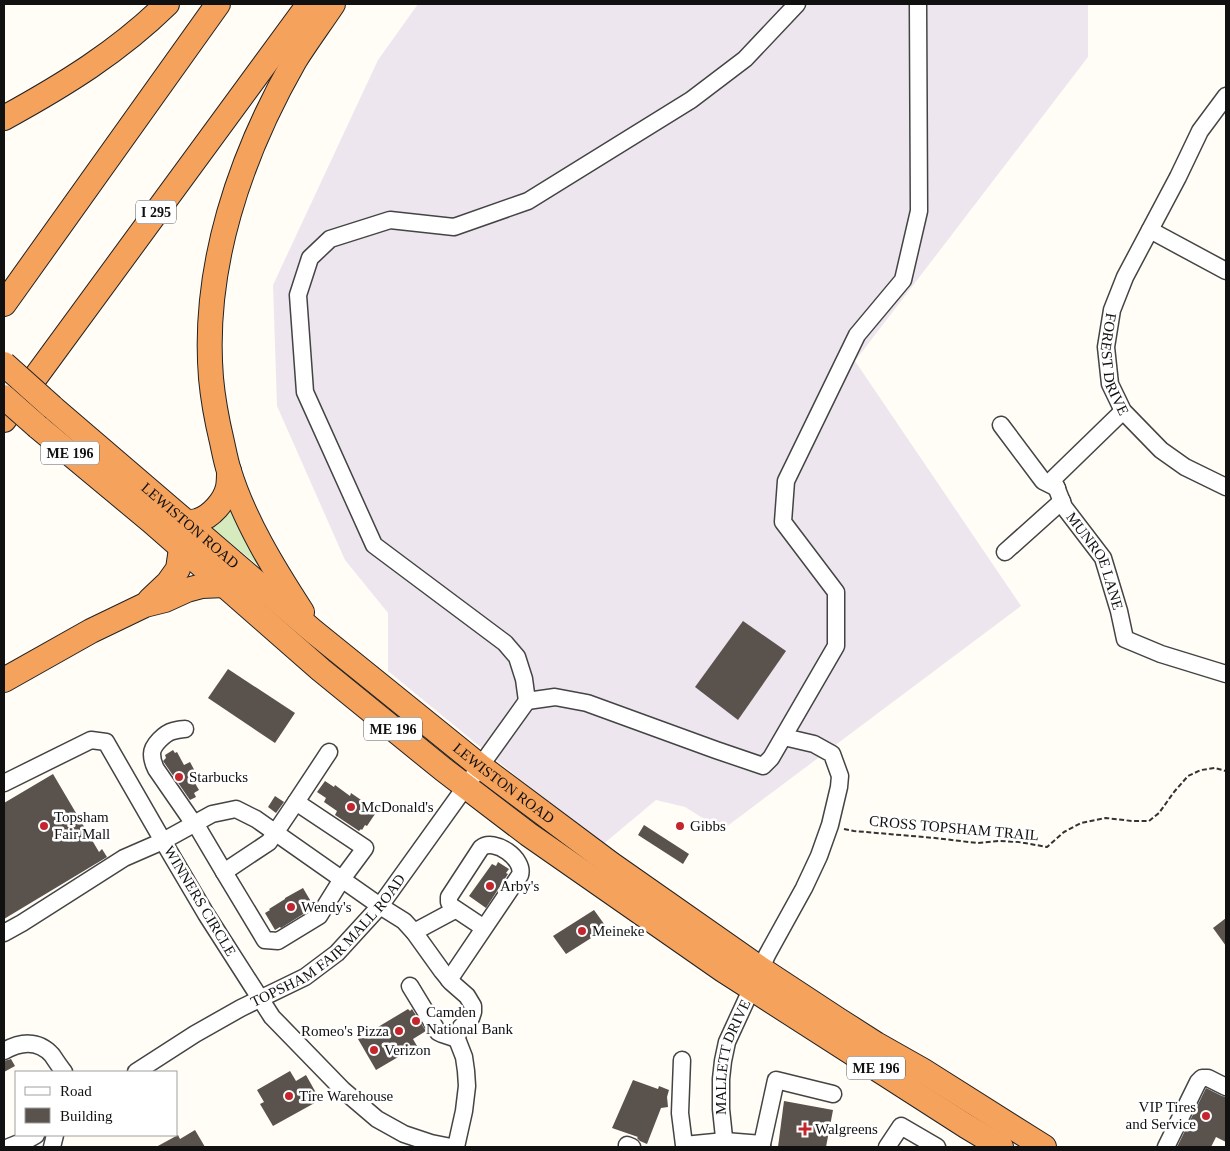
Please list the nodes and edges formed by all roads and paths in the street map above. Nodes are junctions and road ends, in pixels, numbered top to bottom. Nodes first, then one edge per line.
1 (167, 4) edge
2 (218, 4) edge
3 (309, 4) edge
4 (334, 4) edge
5 (798, 4) edge
6 (918, 4) edge
7 (1226, 96) edge
8 (4, 118) edge
9 (1150, 230) junction
10 (1226, 271) edge
11 (4, 304) edge
12 (4, 364) edge
13 (4, 397) edge
14 (1123, 411) junction
15 (4, 420) edge
16 (1001, 425) dead end
17 (229, 471) junction
18 (1226, 487) edge
19 (1059, 494) junction
20 (151, 520) junction
21 (185, 522) junction
22 (182, 547) junction
23 (1005, 552) dead end
24 (225, 585) junction
25 (145, 605) junction
26 (313, 631) junction
27 (1226, 674) edge
28 (4, 680) edge
29 (527, 701) junction
30 (186, 728) dead end
31 (784, 737) junction
32 (328, 752) dead end
33 (480, 766) junction
34 (1226, 771) edge
35 (4, 782) edge
36 (466, 786) junction
37 (296, 802) junction
38 (194, 824) junction
39 (830, 825) junction
40 (275, 832) junction
41 (163, 841) junction
42 (224, 872) junction
43 (342, 879) junction
44 (380, 906) junction
45 (455, 910) junction
46 (484, 928) junction
47 (414, 932) junction
48 (4, 933) edge
49 (756, 979) junction
50 (449, 980) junction
51 (410, 986) dead end
52 (260, 999) junction
53 (457, 1039) junction
54 (4, 1051) edge
55 (682, 1060) dead end
56 (63, 1071) edge
57 (138, 1071) edge
58 (1226, 1087) edge
59 (833, 1094) dead end
60 (4, 1136) edge
61 (34, 1136) edge
62 (725, 1144) edge
63 (683, 1146) edge
64 (762, 1146) edge
65 (930, 1146) edge
66 (10, 1147) edge
67 (452, 1147) edge
68 (456, 1147) edge
69 (887, 1147) edge
70 (1001, 1147) edge
71 (1044, 1147) edge
72 (1166, 1147) edge

1 - 8 highway
2 - 11 highway
3 - 15 highway, I 295
4 - 17 highway
5 - 29 street
6 - 31 street
7 - 9 street, FOREST DRIVE
9 - 10 street
9 - 14 street, FOREST DRIVE
12 - 21 highway, LEWISTON ROAD / ME 196, bridge
13 - 20 highway, LEWISTON ROAD / ME 196, bridge
14 - 18 street, FOREST DRIVE
14 - 19 street
16 - 19 street
17 - 21 highway
17 - 26 highway
19 - 23 street
19 - 27 street, MUNROE LANE
20 - 21 highway
20 - 22 highway, LEWISTON ROAD / ME 196
21 - 22 highway
21 - 26 highway, LEWISTON ROAD / ME 196
22 - 24 highway, LEWISTON ROAD / ME 196
22 - 25 highway
24 - 25 highway
24 - 36 highway, LEWISTON ROAD / ME 196
25 - 28 highway
26 - 33 highway, LEWISTON ROAD / ME 196
29 - 31 street
29 - 33 street, TOPSHAM FAIR MALL ROAD
30 - 38 street
31 - 39 street, MALLETT DRIVE
32 - 37 street
33 - 36 street, TOPSHAM FAIR MALL ROAD
33 - 49 highway, LEWISTON ROAD / ME 196
34 - 39 path, CROSS TOPSHAM TRAIL
35 - 41 street
36 - 44 street, TOPSHAM FAIR MALL ROAD
36 - 49 highway, LEWISTON ROAD / ME 196
37 - 40 street
37 - 43 street
38 - 40 street, WINNERS CIRCLE
38 - 41 street, WINNERS CIRCLE
38 - 42 street
39 - 49 street, MALLETT DRIVE
40 - 42 street
40 - 43 street, WINNERS CIRCLE
41 - 48 street
41 - 52 street, WINNERS CIRCLE
42 - 43 street
43 - 44 street, WINNERS CIRCLE
44 - 47 street, WINNERS CIRCLE
44 - 52 street, TOPSHAM FAIR MALL ROAD
45 - 46 street
45 - 46 street
45 - 47 street
46 - 50 street
47 - 50 street, WINNERS CIRCLE
49 - 62 street, MALLETT DRIVE
49 - 70 highway, LEWISTON ROAD / ME 196
49 - 71 highway, LEWISTON ROAD / ME 196
50 - 53 street, WINNERS CIRCLE
51 - 53 street
52 - 57 street, TOPSHAM FAIR MALL ROAD
52 - 67 street, WINNERS CIRCLE
53 - 68 street
54 - 56 street
55 - 63 street
58 - 72 street
59 - 64 street
60 - 66 street
61 - 66 street
62 - 63 street
62 - 64 street
65 - 69 street

